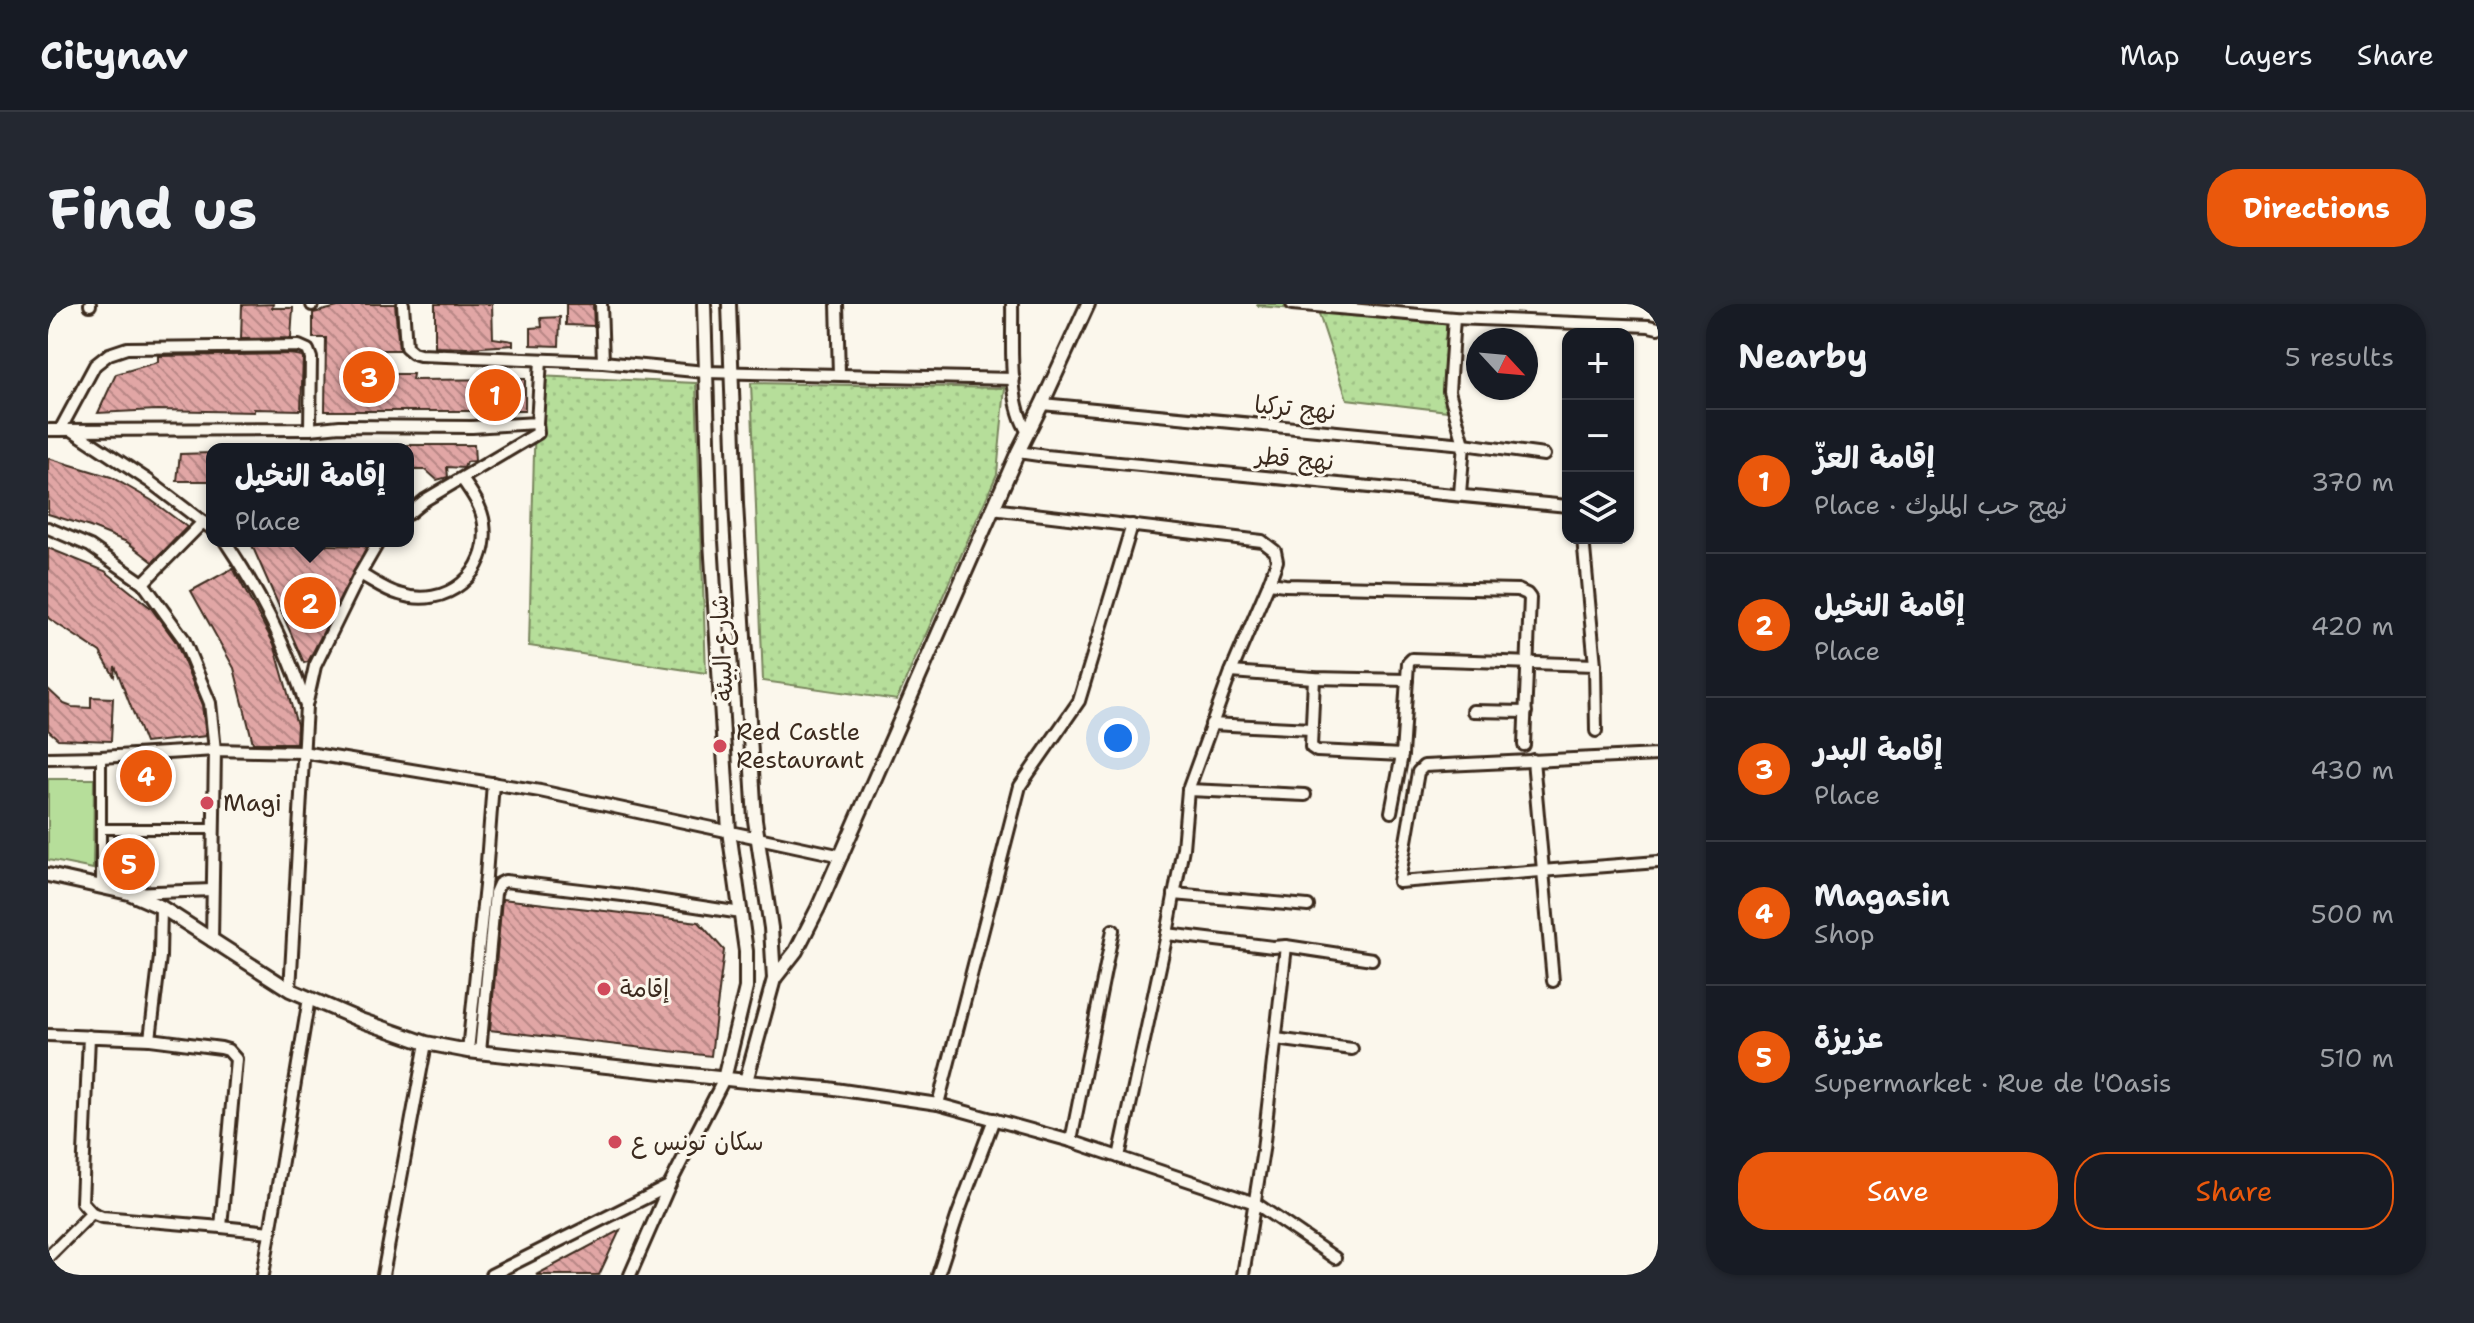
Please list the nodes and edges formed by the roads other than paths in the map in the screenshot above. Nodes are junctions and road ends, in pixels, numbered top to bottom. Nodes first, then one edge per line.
1 (403, 304) edge
2 (601, 304) edge
3 (704, 304) edge
4 (729, 304) edge
5 (837, 304) edge
6 (1012, 304) edge
7 (1088, 304) edge
8 (1292, 304) edge
9 (1454, 318) junction
10 (1658, 328) edge
11 (541, 360) junction
12 (603, 362) junction
13 (733, 371) junction
14 (705, 372) junction
15 (839, 374) junction
16 (1014, 379) junction
17 (1042, 404) junction
18 (537, 423) junction
19 (310, 429) junction
20 (48, 430) edge
21 (66, 430) junction
22 (1028, 432) junction
23 (1464, 444) junction
24 (1018, 452) junction
25 (1544, 455) dead end
26 (462, 479) junction
27 (1460, 494) junction
28 (1562, 505) edge
29 (414, 509) edge
30 (992, 509) junction
31 (206, 524) edge
32 (1132, 525) junction
33 (206, 527) edge
34 (48, 528) edge
35 (1584, 544) edge
36 (229, 547) edge
37 (376, 547) edge
38 (360, 574) junction
39 (143, 583) junction
40 (1269, 583) junction
41 (1528, 663) junction
42 (1595, 665) junction
43 (1231, 672) junction
44 (1314, 678) junction
45 (1407, 680) junction
46 (306, 706) junction
47 (1473, 711) dead end
48 (1526, 712) junction
49 (1211, 724) junction
50 (1311, 729) junction
51 (1596, 731) dead end
52 (1524, 745) dead end
53 (215, 750) junction
54 (302, 752) junction
55 (1402, 755) junction
56 (1658, 755) edge
57 (101, 757) junction
58 (48, 758) edge
59 (1533, 760) junction
60 (493, 783) junction
61 (1188, 790) junction
62 (1305, 795) dead end
63 (1391, 812) dead end
64 (101, 829) junction
65 (213, 829) junction
66 (729, 831) junction
67 (756, 836) junction
68 (842, 856) junction
69 (1658, 862) edge
70 (1543, 872) junction
71 (54, 876) edge
72 (101, 886) junction
73 (212, 890) junction
74 (129, 893) junction
75 (1174, 894) junction
76 (1308, 906) dead end
77 (161, 907) junction
78 (741, 913) junction
79 (1113, 930) dead end
80 (1167, 934) junction
81 (212, 941) junction
82 (1286, 946) junction
83 (1372, 959) dead end
84 (774, 979) junction
85 (1553, 981) dead end
86 (290, 990) junction
87 (309, 998) junction
88 (48, 1035) edge
89 (89, 1036) junction
90 (150, 1039) junction
91 (1276, 1039) junction
92 (426, 1043) junction
93 (1352, 1049) dead end
94 (474, 1052) junction
95 (724, 1079) junction
96 (746, 1081) junction
97 (938, 1104) junction
98 (994, 1119) junction
99 (1071, 1141) junction
100 (1119, 1157) junction
101 (669, 1186) junction
102 (1255, 1203) junction
103 (92, 1213) junction
104 (221, 1227) junction
105 (271, 1232) junction
106 (48, 1257) edge
107 (1335, 1258) dead end
108 (263, 1275) edge
109 (383, 1275) edge
110 (491, 1275) edge
111 (630, 1275) edge
112 (938, 1275) edge
113 (1243, 1275) edge

1 - 11 street
2 - 12 street
3 - 14 street, شارع البيئة
4 - 13 street, شارع البيئة
5 - 15 street
6 - 16 street
7 - 17 street
8 - 9 street
9 - 10 street
9 - 23 street
11 - 12 street
11 - 18 street
12 - 14 street
13 - 14 street
13 - 15 street
13 - 67 street, شارع البيئة
14 - 66 street, شارع البيئة
15 - 16 street
16 - 22 street
17 - 22 street
17 - 23 street, نهج تركيا
18 - 19 street
18 - 26 street
19 - 21 street
19 - 21 street
20 - 21 street
21 - 31 street
22 - 24 street
23 - 25 street, نهج تركيا
23 - 27 street
24 - 27 street, نهج قطر
24 - 30 street
26 - 29 street
26 - 38 street
27 - 28 street, نهج قطر
30 - 32 street
30 - 68 street
32 - 40 street
32 - 97 street
33 - 39 street
34 - 39 street
35 - 42 street
36 - 46 street
37 - 38 street
38 - 46 street
39 - 53 street
40 - 41 street
40 - 43 street
41 - 42 street
41 - 45 street
41 - 48 street
42 - 51 street
43 - 44 street
43 - 49 street
44 - 45 street
44 - 50 street
45 - 55 street
46 - 54 street
47 - 48 street
48 - 52 street
49 - 50 street
49 - 61 street
50 - 55 street
53 - 54 street
53 - 57 street
53 - 65 street
54 - 60 street
54 - 86 street
55 - 63 street
56 - 59 street
57 - 58 street
57 - 64 street
59 - 70 street
59 - 70 street
60 - 66 street
60 - 94 street
61 - 62 street
61 - 75 street
64 - 65 street
64 - 72 street
65 - 73 street
66 - 67 street
66 - 78 street, شارع البيئة
67 - 68 street
67 - 84 street, شارع البيئة
68 - 84 street
69 - 70 street
70 - 85 street
71 - 72 street
72 - 74 street
73 - 74 street
73 - 81 street
74 - 77 street
75 - 76 street
75 - 80 street
77 - 81 street
77 - 90 street
78 - 94 street
78 - 95 street, شارع البيئة
79 - 99 street
80 - 82 street
80 - 100 street
81 - 86 street
82 - 83 street
82 - 91 street
84 - 96 street, شارع البيئة
86 - 87 street
87 - 92 street
87 - 105 street
88 - 89 street
89 - 90 street
89 - 103 street
90 - 104 street
91 - 93 street
91 - 102 street
92 - 94 street
92 - 109 street
94 - 95 street
95 - 96 street
95 - 101 street
96 - 97 street
97 - 98 street
98 - 99 street
98 - 112 street
99 - 100 street
100 - 102 street
101 - 110 street
101 - 111 street
102 - 107 street
102 - 113 street
103 - 104 street
103 - 106 street
104 - 105 street
105 - 108 street

